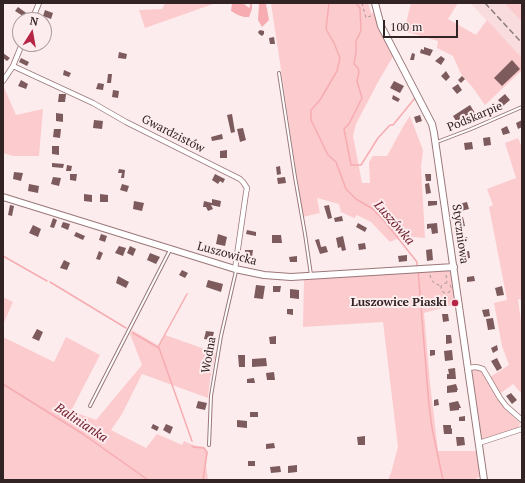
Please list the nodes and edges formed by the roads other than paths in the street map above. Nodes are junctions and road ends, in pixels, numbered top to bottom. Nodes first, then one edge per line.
1 (374, 3) edge
2 (18, 52) edge
3 (12, 66) junction
4 (279, 73) dead end
5 (3, 81) edge
6 (522, 107) edge
7 (436, 142) junction
8 (3, 197) edge
9 (170, 249) junction
10 (454, 267) junction
11 (236, 270) junction
12 (311, 276) junction
13 (468, 368) junction
14 (90, 406) dead end
15 (522, 420) edge
16 (522, 429) edge
17 (479, 443) junction
18 (209, 445) dead end
19 (484, 480) edge

1 - 7 street, Styczniowa
2 - 3 street
3 - 5 street
3 - 11 street, Gwardzistów
4 - 12 lane
6 - 7 lane, Podskarpie
7 - 10 street, Styczniowa
8 - 9 street, Luszowicka
9 - 11 street, Luszowicka
9 - 14 lane
10 - 12 street, Luszowicka
10 - 13 street, Styczniowa
11 - 12 street, Luszowicka
11 - 18 lane, Wodna
13 - 15 street
13 - 17 street, Styczniowa
16 - 17 street
17 - 19 street, Styczniowa

